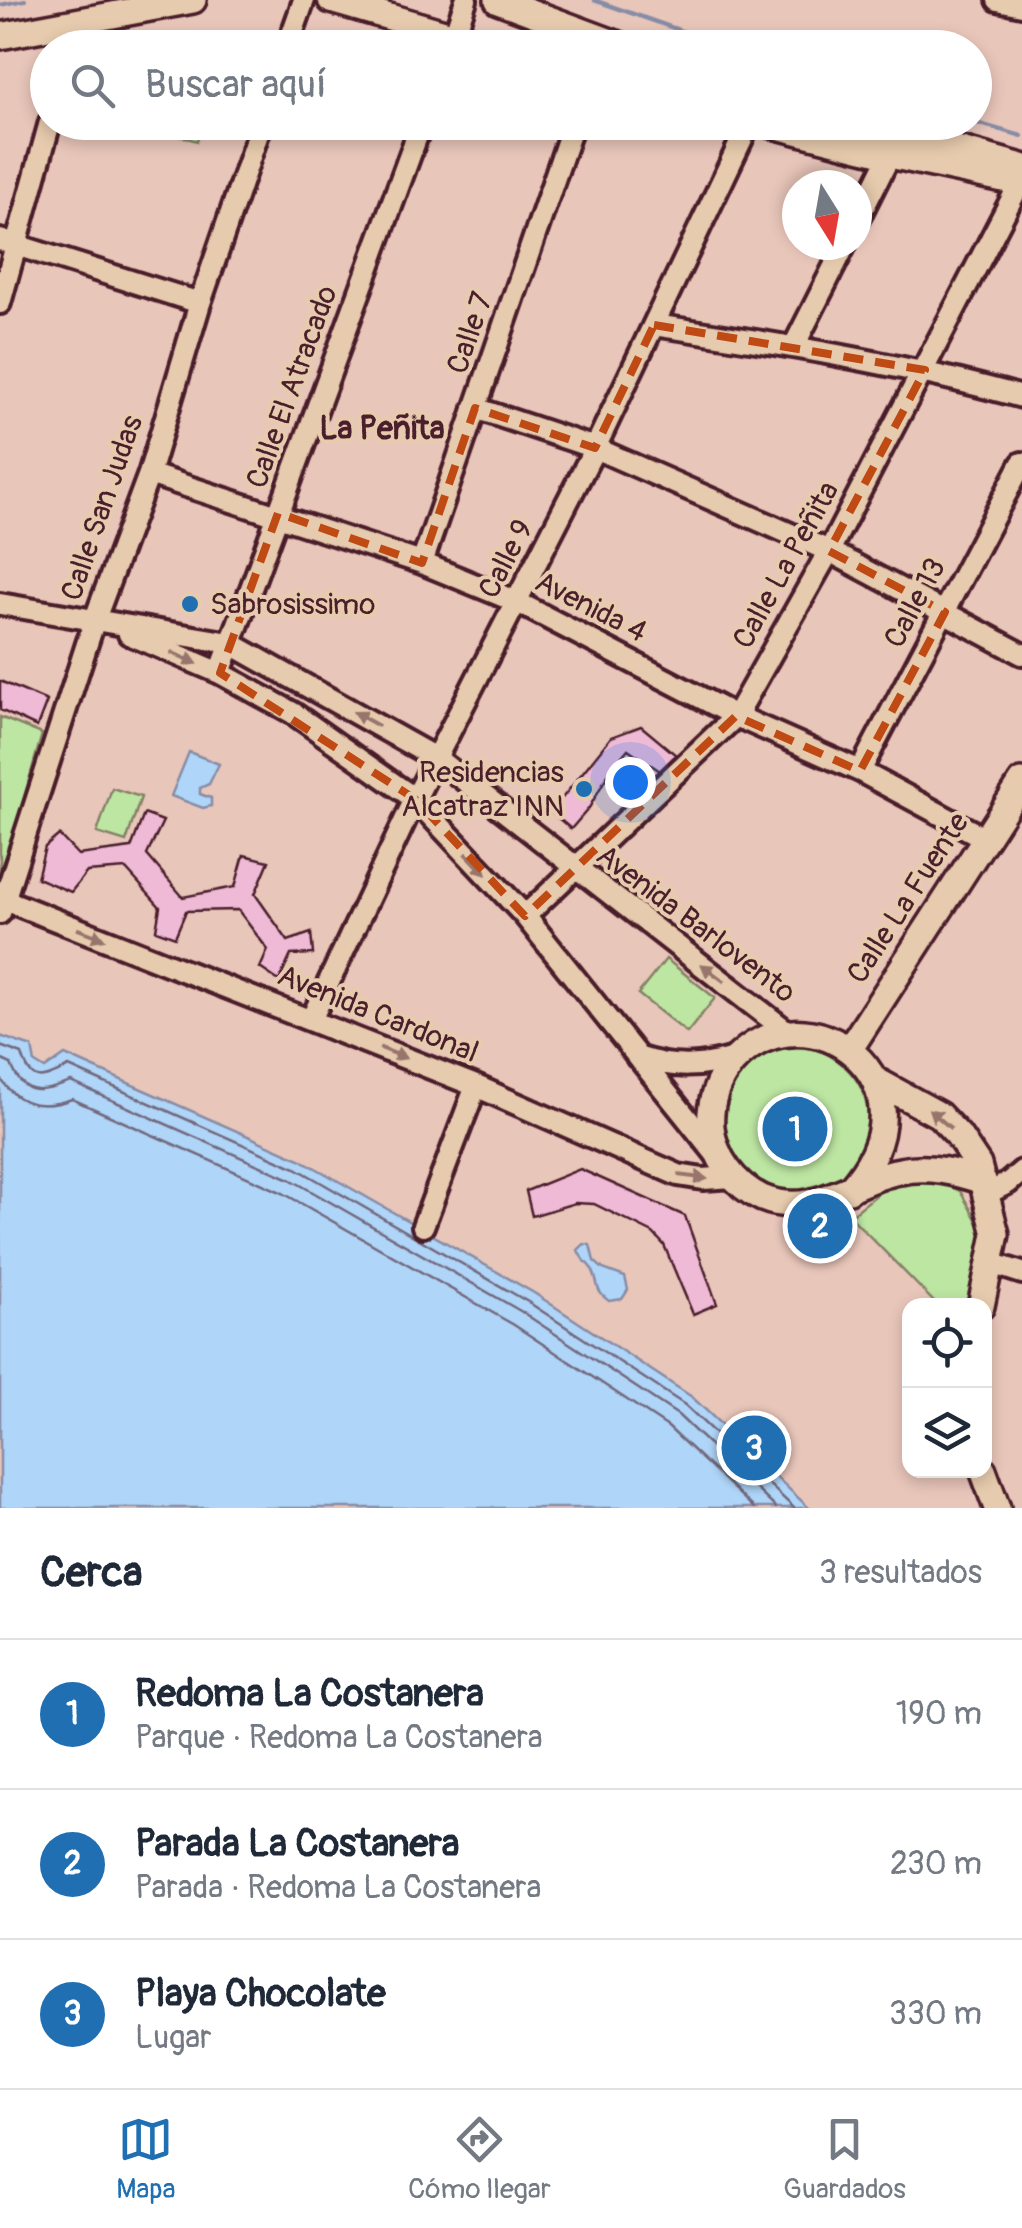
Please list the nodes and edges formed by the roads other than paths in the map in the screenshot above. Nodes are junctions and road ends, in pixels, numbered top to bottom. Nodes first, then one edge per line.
1 (193, 0) edge
2 (304, 0) edge
3 (331, 0) edge
4 (466, 0) edge
5 (498, 0) edge
6 (998, 0) edge
7 (1022, 6) edge
8 (90, 30) edge
9 (293, 30) edge
10 (417, 30) edge
11 (456, 30) edge
12 (570, 30) edge
13 (0, 36) edge
14 (30, 36) edge
15 (44, 140) edge
16 (256, 140) edge
17 (415, 140) edge
18 (568, 140) edge
19 (741, 140) edge
20 (829, 140) edge
21 (913, 140) edge
22 (890, 156) junction
23 (1021, 177) edge
24 (872, 191) edge
25 (9, 242) edge
26 (837, 260) edge
27 (200, 303) junction
28 (0, 304) edge
29 (654, 325) junction
30 (794, 346) junction
31 (924, 370) junction
32 (1022, 397) edge
33 (475, 408) junction
34 (595, 448) junction
35 (1022, 462) edge
36 (149, 474) junction
37 (278, 513) junction
38 (829, 550) junction
39 (422, 563) junction
40 (517, 602) junction
41 (0, 604) edge
42 (945, 612) junction
43 (95, 619) junction
44 (230, 643) junction
45 (1022, 654) edge
46 (220, 673) junction
47 (736, 716) junction
48 (436, 759) junction
49 (860, 771) junction
50 (1022, 782) edge
51 (415, 799) junction
52 (986, 839) junction
53 (576, 870) junction
54 (2, 904) edge
55 (525, 916) junction
56 (311, 1020) junction
57 (789, 1034) junction
58 (849, 1050) junction
59 (637, 1056) junction
60 (738, 1057) junction
61 (875, 1080) junction
62 (476, 1086) junction
63 (727, 1168) junction
64 (1022, 1171) edge
65 (984, 1187) junction
66 (849, 1190) junction
67 (424, 1226) dead end
68 (991, 1263) junction
69 (1022, 1273) edge
70 (983, 1298) edge
71 (986, 1478) edge
72 (997, 1508) edge

1 - 8 main road
2 - 9 street
3 - 10 main road
4 - 11 street
5 - 12 main road
6 - 7 street
13 - 14 main road
15 - 25 street
16 - 27 street, Calle San Judas
17 - 37 street, Calle El Atracado
18 - 33 street, Calle 7
19 - 29 street, Calle 9
20 - 22 main road
21 - 23 main road
22 - 23 main road
22 - 24 street
23 - 31 street, Calle La Peñita
25 - 27 street
25 - 28 street
26 - 30 street
27 - 36 street, Calle San Judas
29 - 30 street
29 - 34 street, Calle 9
30 - 31 street
31 - 32 street
31 - 38 street, Calle La Peñita
33 - 34 street
33 - 39 street, Calle 7
34 - 38 street
34 - 40 street, Calle 9
35 - 42 street, Calle 13
36 - 37 street, Avenida 4
36 - 43 street, Calle San Judas
37 - 39 street, Avenida 4
37 - 44 street, Calle El Atracado
38 - 42 street
38 - 47 street, Calle La Peñita
39 - 40 street, Avenida 4
40 - 47 street, Avenida 4
40 - 48 street, Calle 9
41 - 43 street, Avenida Barlovento
42 - 45 street
42 - 49 street, Calle 13
43 - 44 street, Avenida Barlovento
43 -> 46 street, Avenida Barlovento
43 - 54 street, Calle San Judas
44 - 46 street, Calle El Atracado
48 -> 44 street, Avenida Barlovento
46 - 51 street, Avenida Barlovento
47 - 49 street, Avenida 4
47 - 53 street, Calle La Peñita
48 - 51 street, Calle 9
48 - 53 street, Avenida Barlovento
49 - 52 street, Avenida 4
50 - 52 main road, Calle La Fuente
51 -> 55 street, Avenida Barlovento
51 - 56 street, Calle 9
52 - 58 main road, Calle La Fuente
53 - 55 street, Calle La Peñita
57 -> 53 street, Avenida Barlovento
54 -> 56 street, Avenida Cardonal
55 - 59 street, Avenida Barlovento
56 -> 62 street, Avenida Cardonal
57 - 58 main road
57 - 60 main road
58 - 61 main road
59 - 60 street
59 - 63 street, Avenida Barlovento
60 - 63 main road
65 -> 61 main road
61 - 66 main road
62 -> 63 street, Avenida Cardonal
62 - 67 street
63 - 66 main road
64 - 65 street
65 - 66 main road
65 - 68 main road
68 - 69 street
68 - 70 main road
71 - 72 main road

